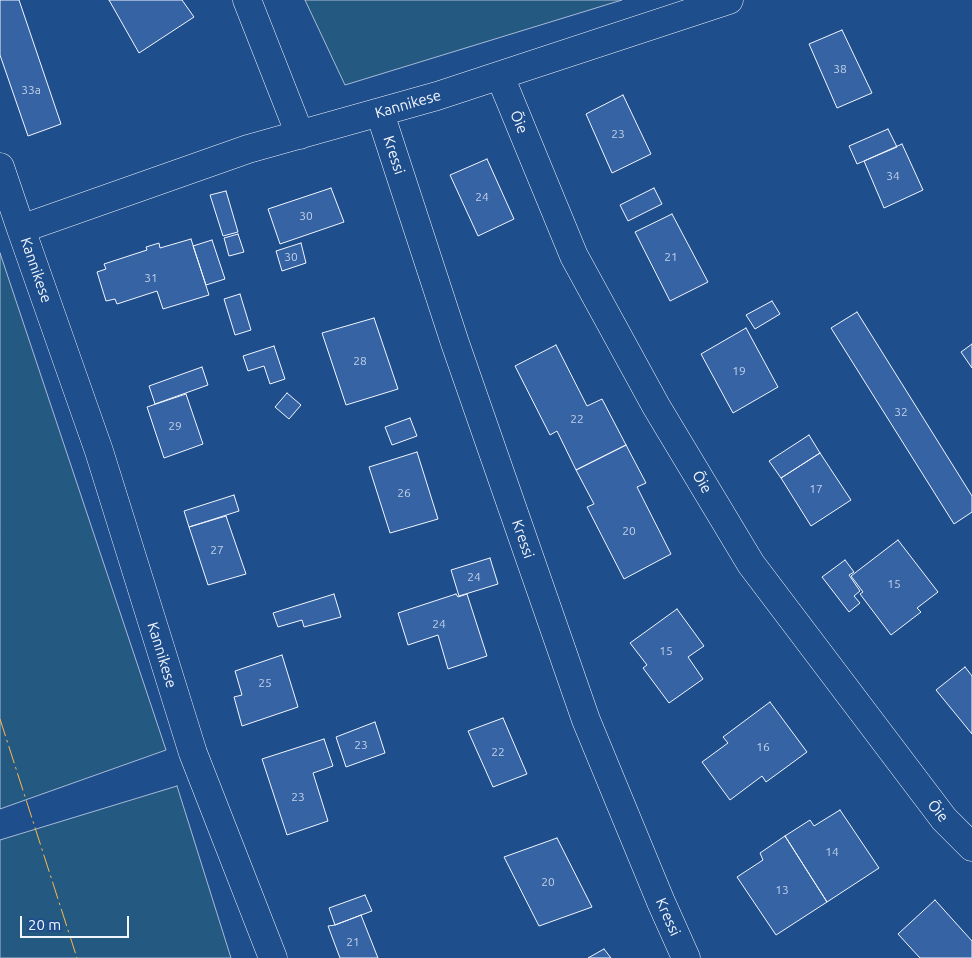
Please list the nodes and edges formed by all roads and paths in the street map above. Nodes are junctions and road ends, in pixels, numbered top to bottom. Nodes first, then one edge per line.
1 (247, 0) edge
2 (729, 0) edge
3 (500, 76) junction
4 (380, 112) junction
5 (300, 135) junction
6 (0, 167) edge
7 (21, 229) junction
8 (972, 847) edge
9 (274, 958) edge
10 (686, 958) edge

1 - 5 street
2 - 3 street, Kannikese
3 - 4 street, Kannikese
3 - 8 street, Õie
4 - 5 street, Kannikese
4 - 10 street, Kressi
5 - 7 street, Kannikese
6 - 7 street
7 - 9 street, Kannikese

